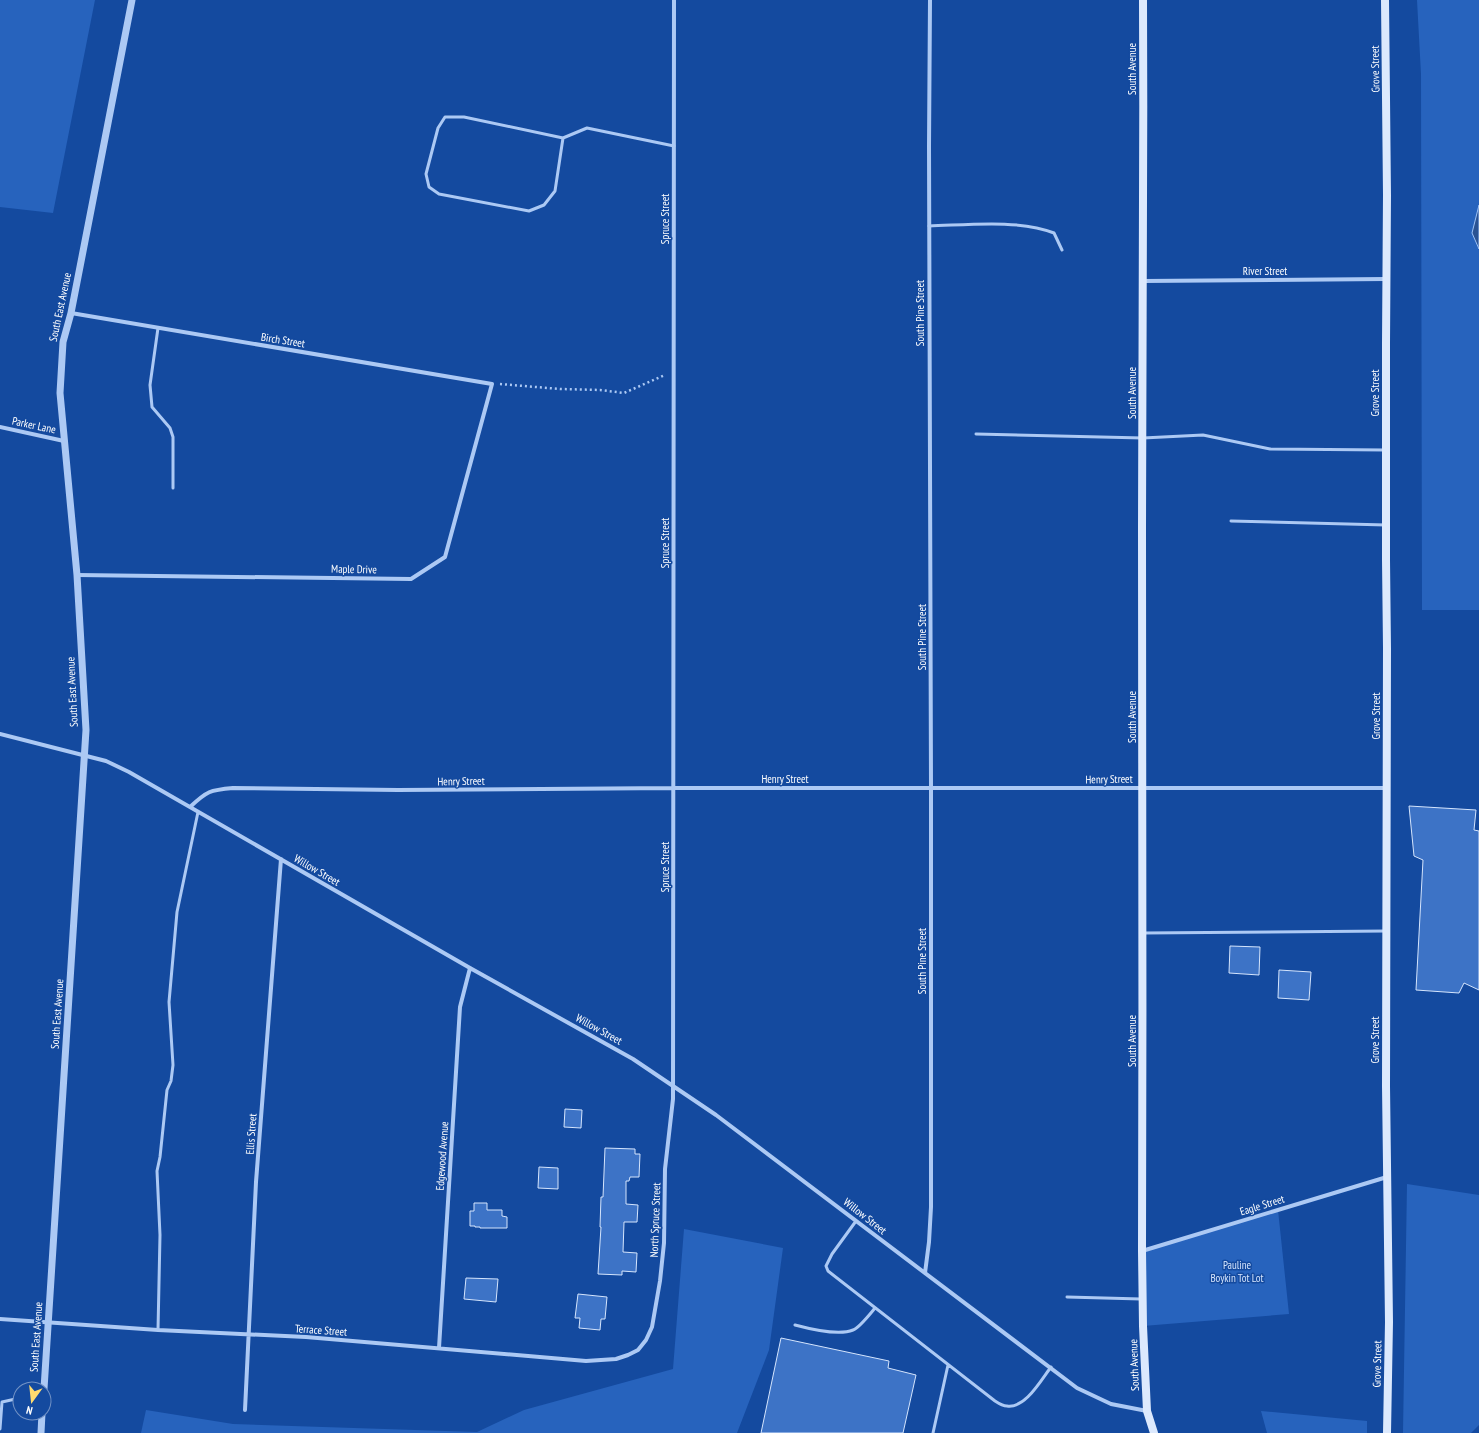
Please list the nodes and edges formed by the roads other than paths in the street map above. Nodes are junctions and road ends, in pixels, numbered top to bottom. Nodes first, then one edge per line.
1 (132, 0) edge
2 (674, 0) edge
3 (930, 0) edge
4 (1143, 0) edge
5 (1385, 0) edge
6 (563, 138) junction
7 (674, 146) junction
8 (929, 226) junction
9 (1062, 250) dead end
10 (1386, 279) junction
11 (1143, 280) junction
12 (71, 313) junction
13 (158, 328) junction
14 (492, 384) joint
15 (0, 427) edge
16 (976, 434) dead end
17 (1142, 438) junction
18 (64, 441) junction
19 (1386, 450) junction
20 (173, 488) dead end
21 (1231, 521) dead end
22 (1386, 525) junction
23 (77, 575) junction
24 (0, 734) edge
25 (84, 755) junction
26 (674, 788) junction
27 (931, 788) junction
28 (1143, 788) junction
29 (1386, 788) junction
30 (190, 807) junction
31 (198, 812) junction
32 (280, 859) junction
33 (1386, 931) junction
34 (1143, 933) junction
35 (470, 968) junction
36 (673, 1086) junction
37 (1387, 1177) junction
38 (856, 1221) junction
39 (1142, 1251) junction
40 (925, 1273) junction
41 (1066, 1297) dead end
42 (1143, 1299) junction
43 (875, 1308) junction
44 (0, 1319) edge
45 (48, 1323) junction
46 (795, 1325) dead end
47 (158, 1330) junction
48 (249, 1334) junction
49 (438, 1348) junction
50 (638, 1350) joint
51 (948, 1365) junction
52 (1051, 1367) junction
53 (44, 1381) edge
54 (12, 1400) edge
55 (245, 1410) dead end
56 (1147, 1412) junction
57 (42, 1421) edge
58 (0, 1428) edge
59 (41, 1433) edge
60 (932, 1433) edge
61 (1154, 1433) edge
62 (1387, 1433) edge

1 - 12 street, South East Avenue
2 - 7 street, Spruce Street
3 - 8 street, South Pine Street
4 - 11 main road, South Avenue
5 - 10 main road, Grove Street
6 - 6 lane
6 - 7 lane
7 - 26 street, Spruce Street
8 - 9 lane
8 - 27 street, South Pine Street
10 - 11 street, River Street
10 - 19 main road, Grove Street
11 - 17 main road, South Avenue
12 - 13 street, Birch Street
12 - 18 street, South East Avenue
13 - 14 street, Birch Street
13 - 20 lane
14 - 23 street, Maple Drive
15 - 18 street, Parker Lane
16 - 17 lane
17 - 19 lane
17 - 28 main road, South Avenue
18 - 23 street, South East Avenue
19 - 22 main road, Grove Street
21 - 22 lane
22 - 29 main road, Grove Street
23 - 25 street, South East Avenue
24 - 25 street, Willow Street
25 - 30 street, Willow Street
25 - 45 street, South East Avenue
26 - 27 street, Henry Street
26 - 30 street, Henry Street
26 - 36 street, Spruce Street
27 - 28 street, Henry Street
27 - 40 street, South Pine Street
28 - 29 street, Henry Street
28 - 34 main road, South Avenue
29 - 33 main road, Grove Street
30 - 31 street, Willow Street
31 - 32 street, Willow Street
31 - 47 lane
32 - 35 street, Willow Street
32 - 48 street, Ellis Street
33 - 34 lane
33 - 37 main road, Grove Street
34 - 39 main road, South Avenue
35 - 36 street, Willow Street
35 - 49 street, Edgewood Avenue
36 - 38 street, Willow Street
36 - 50 street, North Spruce Street
37 - 39 street, Eagle Street
37 - 62 main road, Grove Street
38 - 40 street, Willow Street
38 - 43 lane
39 - 42 main road, South Avenue
40 - 52 street, Willow Street
41 - 42 lane
42 - 56 main road, South Avenue
43 - 46 lane
43 - 51 lane
44 - 45 street, Terrace Street
45 - 47 street, Terrace Street
45 - 53 street, South East Avenue
47 - 48 street, Terrace Street
48 - 49 street, Terrace Street
48 - 55 street, Ellis Street
49 - 50 street, Terrace Street
51 - 52 lane
51 - 60 lane
52 - 56 street, Willow Street
54 - 58 lane
56 - 61 main road, South Avenue
57 - 59 street

